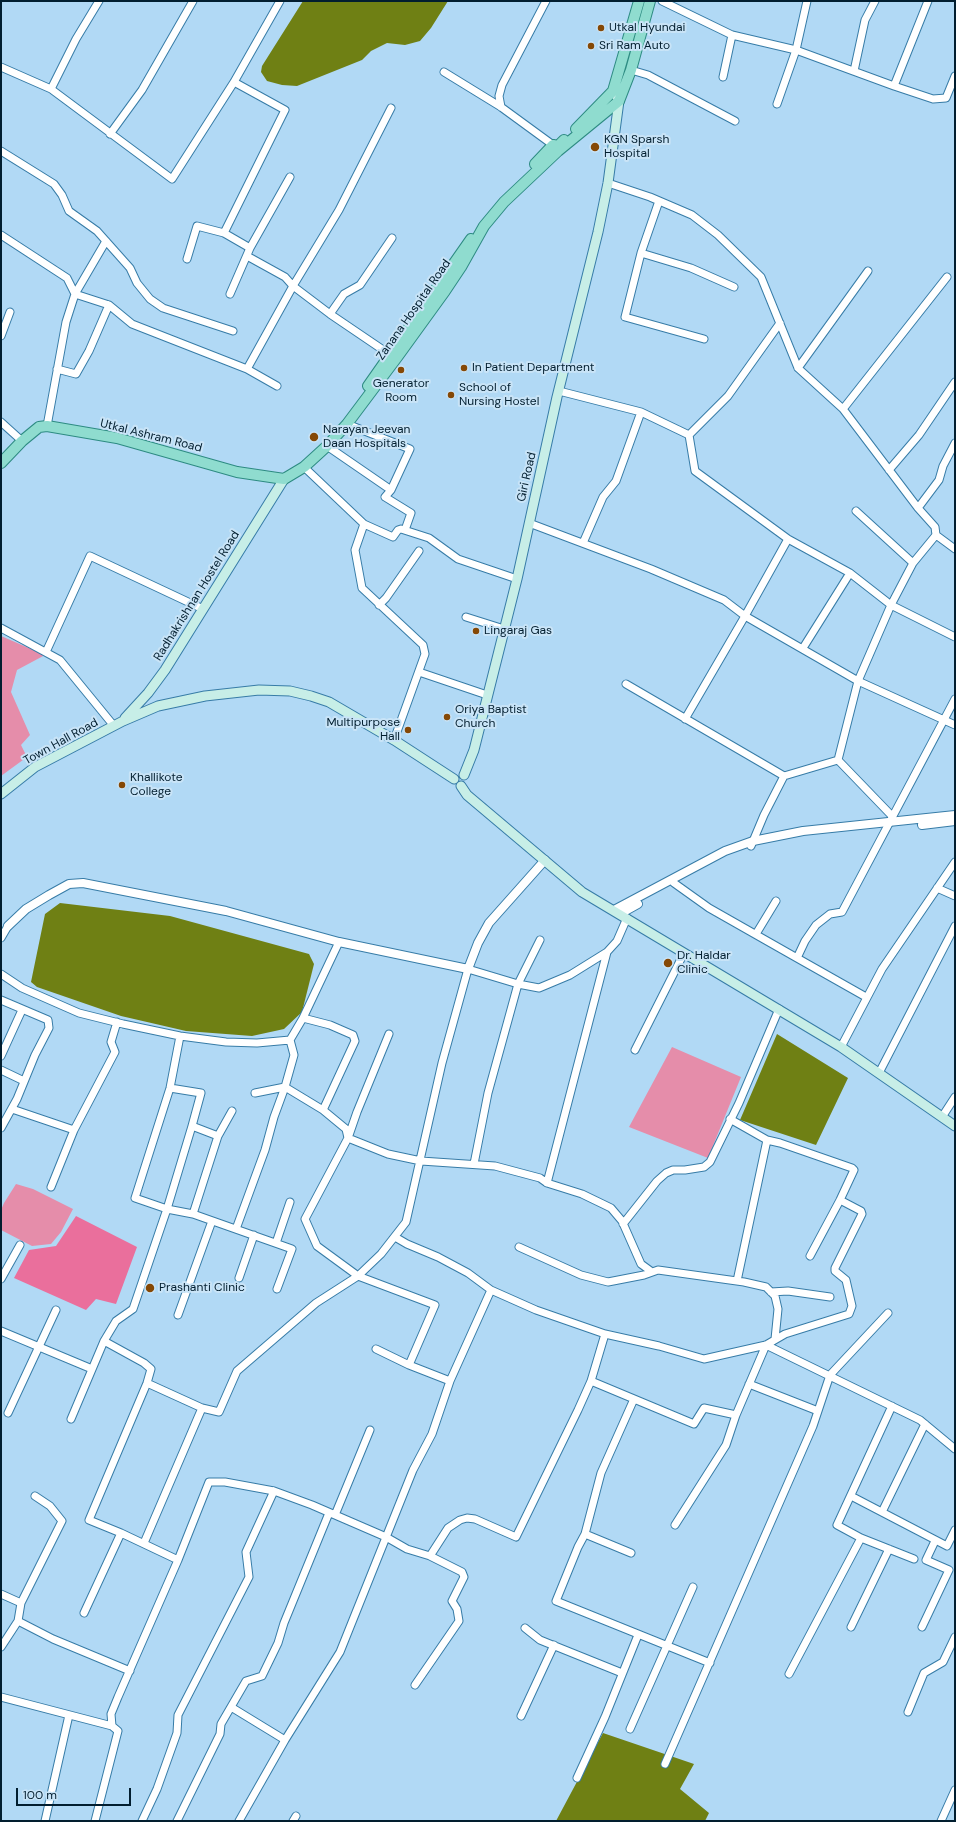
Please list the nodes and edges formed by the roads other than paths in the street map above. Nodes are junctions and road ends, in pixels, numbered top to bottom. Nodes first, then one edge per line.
1 (99, 1) edge
2 (193, 1) edge
3 (280, 1) edge
4 (546, 1) edge
5 (639, 1) edge
6 (650, 1) edge
7 (662, 1) edge
8 (807, 1) edge
9 (875, 1) edge
10 (928, 1) edge
11 (732, 35) junction
12 (796, 50) junction
13 (1, 67) edge
14 (631, 70) junction
15 (854, 71) junction
16 (444, 72) dead end
17 (955, 76) edge
18 (723, 77) dead end
19 (234, 82) junction
20 (894, 86) junction
21 (51, 89) junction
22 (613, 91) junction
23 (619, 101) junction
24 (777, 104) dead end
25 (501, 107) junction
26 (391, 108) dead end
27 (735, 120) dead end
28 (110, 134) junction
29 (556, 148) junction
30 (1, 151) edge
31 (290, 177) dead end
32 (608, 183) junction
33 (660, 201) junction
34 (224, 233) junction
35 (1, 235) edge
36 (392, 238) dead end
37 (106, 241) junction
38 (250, 248) junction
39 (641, 253) junction
40 (247, 256) junction
41 (186, 259) dead end
42 (868, 271) dead end
43 (946, 277) dead end
44 (293, 286) junction
45 (734, 287) dead end
46 (75, 294) junction
47 (230, 294) dead end
48 (109, 305) junction
49 (10, 312) dead end
50 (330, 314) junction
51 (780, 323) junction
52 (234, 331) dead end
53 (1, 336) edge
54 (704, 339) dead end
55 (389, 354) junction
56 (798, 368) junction
57 (57, 369) junction
58 (247, 369) junction
59 (955, 382) edge
60 (277, 386) dead end
61 (559, 391) junction
62 (843, 408) junction
63 (641, 412) junction
64 (1, 422) edge
65 (347, 424) junction
66 (47, 426) junction
67 (689, 435) junction
68 (22, 441) junction
69 (955, 443) edge
70 (327, 446) junction
71 (1, 463) edge
72 (299, 468) junction
73 (889, 470) junction
74 (284, 479) junction
75 (390, 490) junction
76 (918, 508) junction
77 (856, 511) dead end
78 (529, 523) junction
79 (364, 524) junction
80 (405, 530) junction
81 (936, 535) junction
82 (788, 539) junction
83 (583, 544) junction
84 (955, 549) edge
85 (419, 551) dead end
86 (913, 563) junction
87 (850, 573) junction
88 (517, 579) junction
89 (379, 605) junction
90 (891, 605) junction
91 (203, 609) junction
92 (466, 616) dead end
93 (745, 616) junction
94 (1, 628) edge
95 (504, 630) junction
96 (955, 637) edge
97 (803, 648) junction
98 (46, 652) junction
99 (419, 672) junction
100 (858, 681) junction
101 (626, 684) dead end
102 (148, 693) junction
103 (487, 695) junction
104 (955, 699) edge
105 (158, 706) junction
106 (684, 719) junction
107 (943, 720) junction
108 (123, 721) junction
109 (955, 725) edge
110 (114, 726) junction
111 (394, 740) junction
112 (838, 760) junction
113 (464, 775) junction
114 (784, 776) junction
115 (454, 779) junction
116 (461, 786) junction
117 (1, 794) edge
118 (955, 815) edge
119 (955, 821) edge
120 (888, 823) junction
121 (752, 844) junction
122 (545, 860) junction
123 (955, 862) edge
124 (674, 883) junction
125 (937, 888) junction
126 (955, 896) edge
127 (776, 901) dead end
128 (621, 914) junction
129 (955, 926) edge
130 (4, 928) edge
131 (756, 934) junction
132 (1, 938) edge
133 (540, 940) dead end
134 (339, 942) junction
135 (607, 952) junction
136 (684, 953) junction
137 (797, 958) junction
138 (468, 969) junction
139 (1, 974) edge
140 (518, 984) junction
141 (866, 997) junction
142 (1, 1000) edge
143 (779, 1009) junction
144 (22, 1010) junction
145 (303, 1018) junction
146 (117, 1022) junction
147 (389, 1034) dead end
148 (180, 1036) junction
149 (290, 1040) junction
150 (841, 1047) junction
151 (635, 1050) dead end
152 (1, 1056) edge
153 (1, 1070) edge
154 (879, 1073) junction
155 (24, 1081) junction
156 (285, 1087) junction
157 (170, 1088) junction
158 (255, 1093) dead end
159 (955, 1097) edge
160 (12, 1109) junction
161 (232, 1110) dead end
162 (323, 1110) junction
163 (942, 1117) junction
164 (730, 1119) junction
165 (192, 1126) junction
166 (955, 1126) edge
167 (1, 1128) edge
168 (74, 1130) junction
169 (218, 1136) junction
170 (348, 1138) junction
171 (767, 1140) junction
172 (421, 1161) junction
173 (474, 1164) junction
174 (547, 1184) junction
175 (51, 1186) dead end
176 (840, 1200) junction
177 (290, 1202) dead end
178 (166, 1209) junction
179 (193, 1214) junction
180 (212, 1221) junction
181 (623, 1224) junction
182 (236, 1229) junction
183 (254, 1235) junction
184 (394, 1237) junction
185 (276, 1243) junction
186 (20, 1245) dead end
187 (519, 1247) dead end
188 (810, 1256) dead end
189 (652, 1272) junction
190 (358, 1276) junction
191 (239, 1278) dead end
192 (1, 1279) edge
193 (737, 1281) junction
194 (277, 1289) dead end
195 (491, 1290) junction
196 (771, 1292) junction
197 (830, 1297) dead end
198 (56, 1310) dead end
199 (888, 1314) dead end
200 (178, 1315) dead end
201 (1, 1330) edge
202 (605, 1334) junction
203 (775, 1339) junction
204 (104, 1341) junction
205 (766, 1345) junction
206 (38, 1347) junction
207 (376, 1348) dead end
208 (409, 1365) junction
209 (92, 1369) junction
210 (829, 1376) junction
211 (450, 1381) junction
212 (590, 1381) junction
213 (147, 1383) junction
214 (749, 1384) junction
215 (634, 1399) junction
216 (892, 1406) junction
217 (202, 1408) junction
218 (818, 1411) junction
219 (8, 1413) dead end
220 (736, 1415) junction
221 (71, 1419) dead end
222 (925, 1424) junction
223 (370, 1430) dead end
224 (955, 1449) edge
225 (274, 1491) junction
226 (35, 1496) dead end
227 (851, 1496) junction
228 (882, 1512) junction
229 (332, 1514) junction
230 (675, 1525) dead end
231 (955, 1530) edge
232 (121, 1533) junction
233 (585, 1534) junction
234 (386, 1537) junction
235 (861, 1538) junction
236 (935, 1541) junction
237 (144, 1543) junction
238 (889, 1549) junction
239 (631, 1553) dead end
240 (430, 1556) junction
241 (914, 1559) dead end
242 (178, 1560) junction
243 (693, 1587) dead end
244 (1, 1594) edge
245 (21, 1603) junction
246 (84, 1613) dead end
247 (18, 1621) junction
248 (851, 1627) dead end
249 (922, 1627) dead end
250 (525, 1628) dead end
251 (638, 1635) junction
252 (955, 1637) edge
253 (554, 1645) junction
254 (665, 1646) junction
255 (1, 1647) edge
256 (710, 1663) junction
257 (130, 1671) junction
258 (622, 1673) junction
259 (789, 1674) dead end
260 (415, 1685) dead end
261 (1, 1697) edge
262 (231, 1707) junction
263 (908, 1712) dead end
264 (69, 1715) junction
265 (521, 1716) dead end
266 (112, 1726) junction
267 (630, 1729) dead end
268 (284, 1740) junction
269 (665, 1764) dead end
270 (577, 1778) dead end
271 (955, 1790) edge
272 (45, 1821) edge
273 (95, 1821) edge
274 (142, 1821) edge
275 (177, 1821) edge
276 (239, 1821) edge
277 (941, 1821) edge

1 - 21 street
2 - 28 street
3 - 19 street
4 - 25 street
5 - 22 main road
6 - 14 main road
7 - 11 street
8 - 12 street
9 - 15 street
10 - 20 street
11 - 12 street
11 - 18 street
12 - 15 street
12 - 24 street
13 - 21 street
14 - 23 main road
14 - 27 street
15 - 20 street
16 - 25 street
17 - 20 street
19 - 28 street
19 - 34 street
21 - 28 street
22 - 23 main road
22 - 29 main road
23 - 29 main road
23 - 32 main road, Giri Road
25 - 29 street
26 - 44 street
29 - 55 main road
29 - 65 main road, Zanana Hospital Road
30 - 37 street
31 - 38 street
32 - 33 street
32 - 61 main road, Giri Road
33 - 39 street
33 - 51 street
34 - 38 street
34 - 41 street
35 - 46 street
36 - 50 street
37 - 46 street
37 - 52 street
38 - 40 street
39 - 45 street
39 - 54 street
40 - 44 street
40 - 47 street
42 - 56 street
43 - 62 street
44 - 50 street
44 - 58 street
46 - 48 street
46 - 57 street
48 - 57 street
48 - 58 street
49 - 53 street
50 - 55 street
51 - 56 street
51 - 67 street
55 - 72 main road
56 - 62 street
57 - 66 street
58 - 60 street
59 - 73 street
61 - 63 street
61 - 78 main road, Giri Road
62 - 73 street
63 - 67 street
63 - 83 street
64 - 68 street
65 - 70 main road, Zanana Hospital Road
65 - 75 street
66 - 68 main road
66 - 74 main road, Utkal Ashram Road
67 - 82 street
68 - 71 main road
69 - 76 street
70 - 72 main road, Zanana Hospital Road
70 - 75 street
72 - 74 main road, Zanana Hospital Road
72 - 79 street
73 - 76 street
74 - 91 main road, Radhakrishnan Hostel Road
75 - 80 street
76 - 81 street
77 - 86 street
78 - 83 street
78 - 88 main road, Giri Road
79 - 80 street
79 - 89 street
80 - 88 street
81 - 84 street
81 - 86 street
82 - 87 street
82 - 93 street
83 - 93 street
85 - 89 street
86 - 90 street
87 - 90 street
87 - 97 street
88 - 95 main road, Giri Road
89 - 99 street
90 - 96 street
90 - 100 street
91 - 98 street
91 - 102 main road, Radhakrishnan Hostel Road
92 - 95 street
93 - 97 street
93 - 106 street
94 - 98 street
95 - 103 main road, Giri Road
97 - 100 street
98 - 110 street
99 - 103 street
99 - 111 street
100 - 107 street
100 - 112 street
101 - 106 street
102 - 105 main road
102 - 108 main road, Radhakrishnan Hostel Road
103 - 113 main road, Giri Road
104 - 107 street
105 - 108 main road
105 - 111 main road
106 - 114 street
107 - 109 street
107 - 120 street
108 - 110 main road, Town Hall Road
110 - 117 main road, Town Hall Road
111 - 115 main road
112 - 114 street
112 - 120 street
113 - 115 main road
113 - 116 main road
114 - 121 street
115 - 116 main road
116 - 122 main road
118 - 120 street
119 - 120 street
120 - 121 street
120 - 137 street
121 - 124 street
121 - 128 street
122 - 128 main road
122 - 138 street
123 - 125 street
124 - 128 street
124 - 131 street
125 - 126 street
125 - 141 street
127 - 131 street
128 - 135 street
128 - 136 main road
129 - 154 street
130 - 132 street
130 - 134 street
131 - 137 street
133 - 140 street
134 - 138 street
134 - 145 street
135 - 140 street
135 - 174 street
136 - 143 main road
136 - 151 street
137 - 141 street
138 - 140 street
138 - 172 street
139 - 146 street
140 - 173 street
141 - 150 street
142 - 144 street
143 - 150 main road
143 - 164 street
144 - 152 street
144 - 155 street
145 - 149 street
145 - 162 street
146 - 148 street
146 - 168 street
147 - 170 street
148 - 149 street
148 - 157 street
149 - 156 street
150 - 154 main road
153 - 155 street
154 - 163 main road
155 - 160 street
156 - 158 street
156 - 162 street
156 - 182 street
157 - 165 street
157 - 178 street
159 - 163 street
160 - 167 street
160 - 168 street
161 - 169 street
162 - 170 street
163 - 166 main road
164 - 171 street
164 - 181 street
165 - 169 street
165 - 178 street
168 - 175 street
169 - 179 street
170 - 172 street
170 - 190 street
171 - 176 street
171 - 193 street
172 - 173 street
172 - 184 street
173 - 174 street
174 - 181 street
176 - 188 street
176 - 203 street
177 - 185 street
178 - 179 street
178 - 204 street
179 - 180 street
180 - 182 street
180 - 200 street
181 - 189 street
182 - 183 street
183 - 185 street
183 - 191 street
184 - 190 street
184 - 195 street
185 - 194 street
186 - 192 street
187 - 189 street
189 - 193 street
190 - 208 street
190 - 217 street
193 - 196 street
195 - 202 street
195 - 211 street
196 - 197 street
196 - 203 street
198 - 206 street
199 - 210 street
201 - 206 street
202 - 205 street
202 - 212 street
203 - 205 street
204 - 209 street
204 - 213 street
205 - 210 street
205 - 214 street
206 - 209 street
206 - 219 street
207 - 208 street
208 - 211 street
209 - 221 street
210 - 216 street
210 - 218 street
211 - 234 street
212 - 215 street
212 - 240 street
213 - 217 street
213 - 232 street
214 - 218 street
214 - 220 street
215 - 220 street
215 - 233 street
216 - 222 street
216 - 227 street
217 - 237 street
218 - 256 street
220 - 230 street
222 - 224 street
222 - 228 street
223 - 229 street
225 - 229 street
225 - 242 street
225 - 274 street
226 - 245 street
227 - 228 street
227 - 235 street
228 - 236 street
229 - 234 street
229 - 262 street
231 - 236 street
232 - 237 street
232 - 246 street
233 - 239 street
233 - 251 street
234 - 240 street
234 - 268 street
235 - 238 street
235 - 259 street
236 - 249 street
237 - 242 street
238 - 241 street
238 - 248 street
240 - 260 street
242 - 257 street
243 - 254 street
244 - 245 street
245 - 247 street
247 - 255 street
247 - 257 street
250 - 253 street
251 - 254 street
251 - 258 street
252 - 263 street
253 - 258 street
253 - 265 street
254 - 256 street
254 - 267 street
256 - 269 street
257 - 266 street
258 - 270 street
261 - 264 street
262 - 268 street
262 - 275 street
264 - 266 street
264 - 272 street
266 - 273 street
268 - 276 street
271 - 277 street

